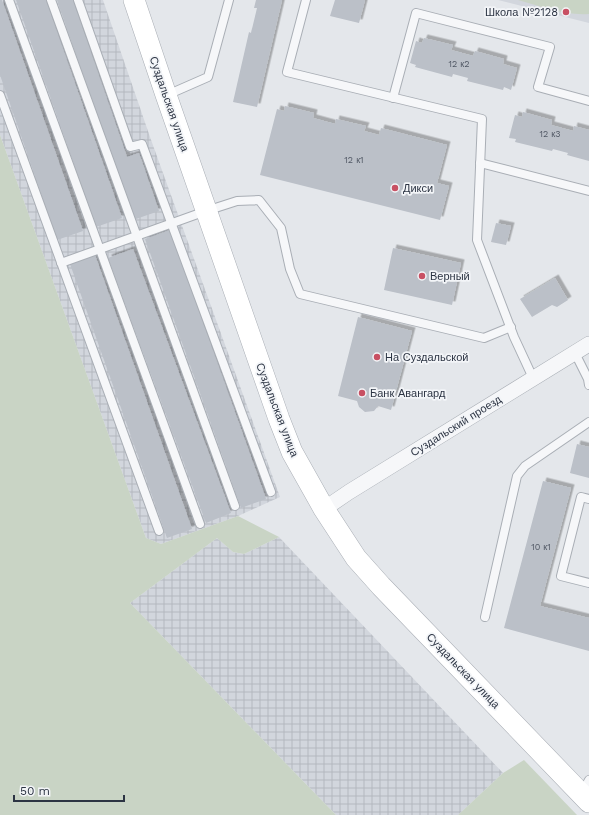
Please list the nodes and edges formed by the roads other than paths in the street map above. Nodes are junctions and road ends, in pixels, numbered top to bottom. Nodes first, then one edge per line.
1 (9, 0) edge
2 (51, 0) edge
3 (78, 0) edge
4 (134, 0) edge
5 (229, 0) edge
6 (306, 0) edge
7 (0, 95) edge
8 (166, 95) junction
9 (393, 98) junction
10 (589, 101) edge
11 (480, 163) junction
12 (589, 191) edge
13 (206, 211) junction
14 (171, 223) junction
15 (136, 235) junction
16 (100, 249) junction
17 (61, 263) junction
18 (511, 327) junction
19 (589, 344) edge
20 (575, 353) junction
21 (533, 378) junction
22 (589, 385) edge
23 (589, 422) edge
24 (271, 492) dead end
25 (589, 499) edge
26 (235, 506) dead end
27 (324, 509) junction
28 (200, 524) dead end
29 (159, 531) dead end
30 (589, 582) edge
31 (485, 616) dead end
32 (587, 792) edge

1 - 16 lane
2 - 15 lane
3 - 14 lane
4 - 8 street, Суздальская улица
5 - 8 lane
6 - 9 lane
7 - 17 lane
8 - 13 street, Суздальская улица
9 - 10 lane
9 - 11 lane
11 - 12 lane
11 - 18 lane
13 - 14 lane
13 - 18 lane
13 - 27 street, Суздальская улица
14 - 15 lane
14 - 24 lane
15 - 16 lane
15 - 26 lane
16 - 17 lane
16 - 28 lane
17 - 29 lane
18 - 21 lane
19 - 20 street, Суздальский проезд
20 - 21 street, Суздальский проезд
20 - 22 lane
21 - 27 street, Суздальский проезд
23 - 31 lane
25 - 30 lane
27 - 32 street, Суздальская улица

